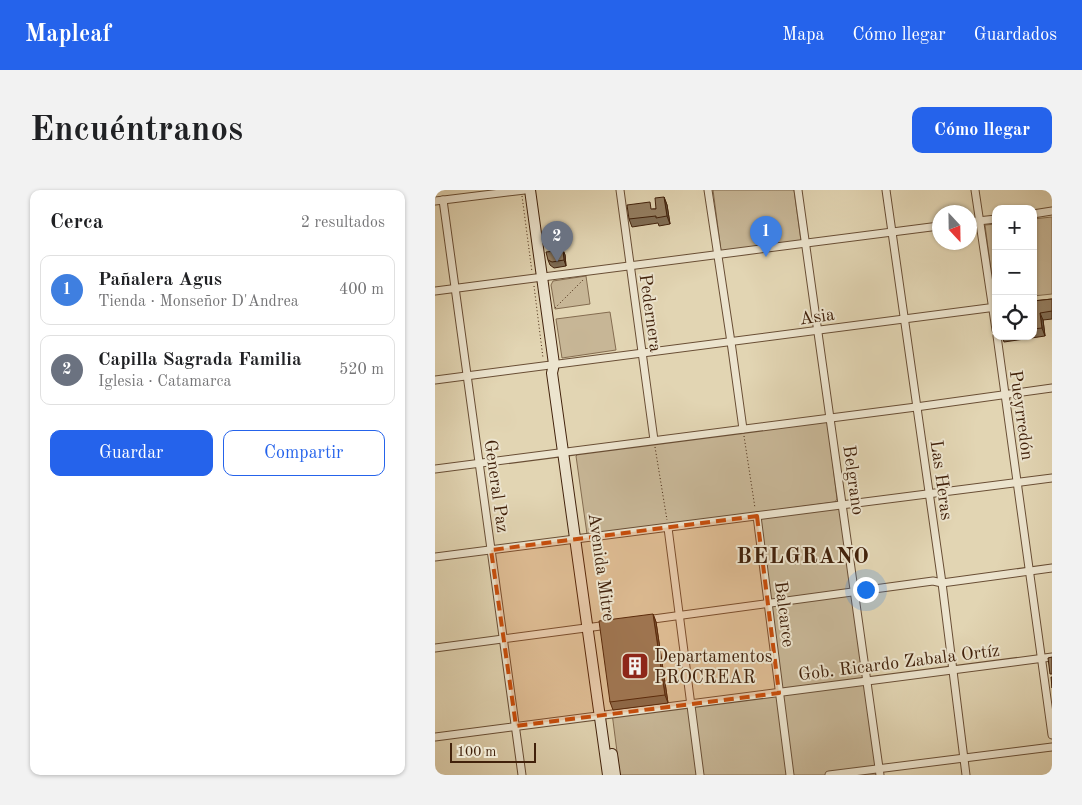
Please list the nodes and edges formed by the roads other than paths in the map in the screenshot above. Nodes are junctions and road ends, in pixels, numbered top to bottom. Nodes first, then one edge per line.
1 (525, 190) edge
2 (530, 190) edge
3 (620, 190) edge
4 (707, 190) edge
5 (798, 190) edge
6 (886, 190) edge
7 (975, 190) edge
8 (443, 200) junction
9 (435, 202) edge
10 (1052, 211) edge
11 (1037, 213) edge
12 (992, 220) edge
13 (977, 221) edge
14 (980, 221) junction
15 (932, 227) edge
16 (892, 232) junction
17 (805, 244) junction
18 (717, 254) junction
19 (629, 265) junction
20 (541, 277) junction
21 (455, 288) junction
22 (435, 291) edge
23 (992, 295) edge
24 (992, 307) edge
25 (904, 319) junction
26 (818, 331) junction
27 (998, 340) edge
28 (731, 342) junction
29 (642, 353) junction
30 (554, 364) junction
31 (467, 376) junction
32 (435, 380) edge
33 (1052, 388) edge
34 (1005, 395) junction
35 (917, 407) junction
36 (831, 418) junction
37 (743, 429) junction
38 (654, 440) junction
39 (567, 451) junction
40 (479, 463) junction
41 (435, 469) edge
42 (1052, 478) edge
43 (1016, 482) junction
44 (929, 494) junction
45 (843, 505) junction
46 (757, 516) junction
47 (669, 528) junction
48 (578, 538) junction
49 (491, 550) junction
50 (435, 558) edge
51 (1052, 568) edge
52 (1029, 571) junction
53 (942, 583) junction
54 (855, 593) junction
55 (768, 604) junction
56 (679, 615) junction
57 (638, 621) edge
58 (611, 624) edge
59 (591, 627) junction
60 (503, 639) junction
61 (435, 648) edge
62 (1052, 657) edge
63 (1042, 658) junction
64 (952, 670) junction
65 (867, 682) junction
66 (779, 693) junction
67 (691, 704) junction
68 (603, 714) junction
69 (516, 726) junction
70 (1052, 736) edge
71 (435, 737) edge
72 (1052, 747) edge
73 (964, 759) junction
74 (880, 772) edge
75 (522, 775) edge
76 (608, 775) edge
77 (615, 775) edge
78 (701, 775) edge
79 (790, 775) edge
80 (829, 775) edge
81 (966, 775) edge

1 - 8 street
2 - 20 main road, Avenida Mitre
3 - 19 street, Pedernera
4 - 18 street
5 - 17 street, Belgrano
6 - 16 street, Las Heras
7 - 14 street
8 - 9 street
8 - 21 street, General Paz
10 - 11 street
12 - 14 street
13 - 14 street
14 - 23 street
15 - 16 street
16 - 17 street
16 - 25 street, Las Heras
17 - 18 street
17 - 26 street, Belgrano
18 - 19 street
18 - 28 street
19 - 20 street
19 - 29 street, Pedernera
20 - 21 street
20 - 30 main road, Avenida Mitre
21 - 22 street
21 - 31 street, General Paz
24 - 25 street, Asia
25 - 26 street, Asia
25 - 35 street, Las Heras
26 - 28 street, Asia
26 - 36 street, Belgrano
27 - 34 street, Pueyrredón
28 - 29 street, Asia
28 - 37 street
29 - 30 street, Asia
29 - 38 street, Pedernera
30 - 31 street, Asia
30 - 39 main road, Avenida Mitre
31 - 32 street, Asia
31 - 40 street, General Paz
33 - 34 street
34 - 35 street
34 - 43 street, Pueyrredón
35 - 36 street
35 - 44 street, Las Heras
36 - 37 street
36 - 45 street, Belgrano
37 - 38 street
38 - 39 street
39 - 40 street
39 - 48 main road, Avenida Mitre
40 - 41 street
40 - 49 street, General Paz
42 - 43 street
43 - 44 street
43 - 52 street, Pueyrredón
44 - 45 street
44 - 53 street, Las Heras
45 - 46 street
45 - 54 street, Belgrano
46 - 47 street
46 - 55 street, Balcarce
47 - 48 street
47 - 56 street
48 - 49 street
48 - 59 main road, Avenida Mitre
49 - 50 street
49 - 60 street, General Paz
51 - 52 street
52 - 53 street
52 - 63 street, Pueyrredón
53 - 54 street
53 - 64 street, Las Heras
54 - 55 street
54 - 65 street, Belgrano
55 - 56 street
55 - 66 street, Balcarce
56 - 57 street
56 - 67 street
58 - 59 street
59 - 60 street
59 - 68 main road, Avenida Mitre
60 - 61 street
60 - 69 street, General Paz
62 - 63 street, Gob. Ricardo Zabala Ortíz
63 - 64 street, Gob. Ricardo Zabala Ortíz
63 - 70 street, Pueyrredón
64 - 65 street, Gob. Ricardo Zabala Ortíz
64 - 73 street, Las Heras
65 - 66 street, Gob. Ricardo Zabala Ortíz
65 - 74 street, Belgrano
66 - 67 street, Gob. Ricardo Zabala Ortíz
66 - 79 street, Balcarce
67 - 68 street, Gob. Ricardo Zabala Ortíz
67 - 78 street
68 - 69 street, Gob. Ricardo Zabala Ortíz
68 - 76 main road, Avenida Mitre
68 - 77 main road, Avenida Mitre
69 - 71 street, Gob. Ricardo Zabala Ortíz
69 - 75 street, General Paz
72 - 73 street
73 - 74 street
73 - 81 street, Las Heras
74 - 80 street

